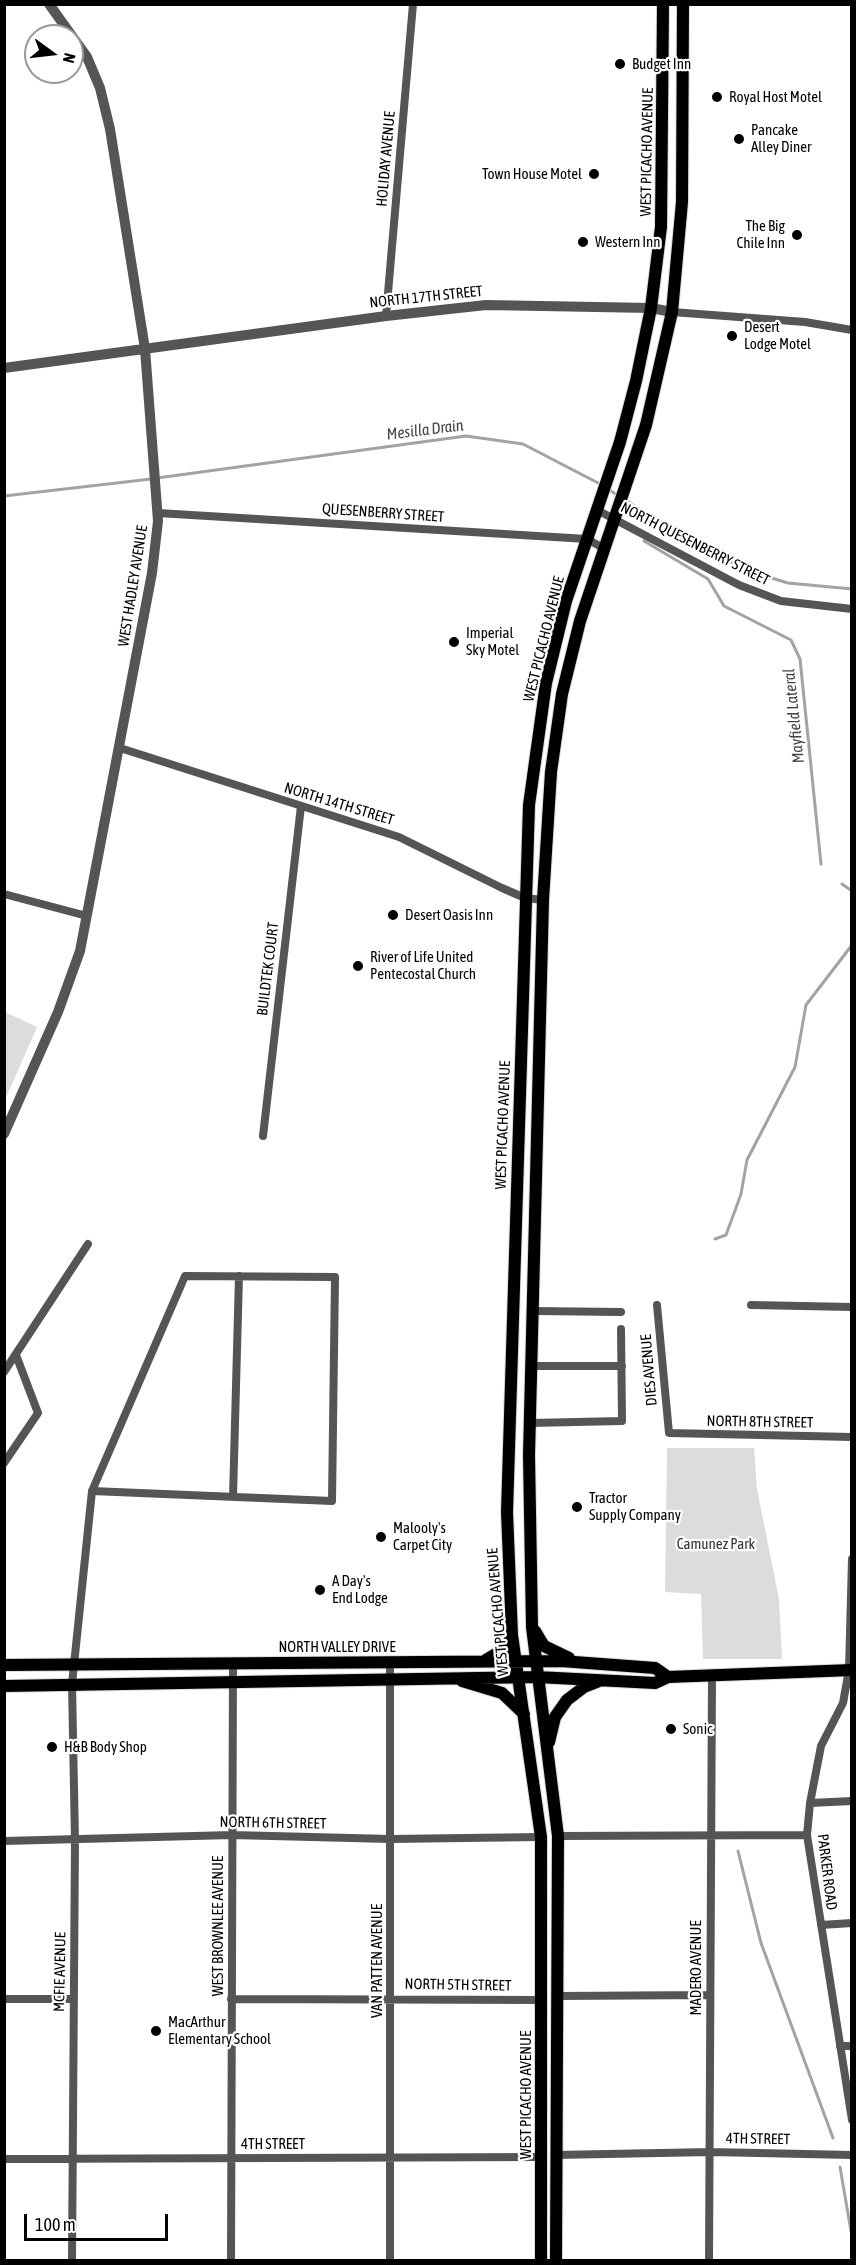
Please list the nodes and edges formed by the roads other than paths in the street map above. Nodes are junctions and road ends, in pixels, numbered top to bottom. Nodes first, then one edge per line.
1 (49, 4) edge
2 (413, 4) edge
3 (663, 4) edge
4 (683, 4) edge
5 (651, 308) junction
6 (672, 312) junction
7 (386, 316) junction
8 (852, 330) edge
9 (145, 350) junction
10 (4, 368) edge
11 (597, 510) junction
12 (158, 513) junction
13 (615, 518) junction
14 (586, 539) junction
15 (604, 549) junction
16 (852, 609) edge
17 (120, 748) junction
18 (301, 806) junction
19 (4, 894) edge
20 (525, 898) junction
21 (543, 900) junction
22 (87, 916) junction
23 (4, 1134) edge
24 (263, 1136) dead end
25 (88, 1244) dead end
26 (239, 1276) junction
27 (657, 1305) dead end
28 (751, 1305) dead end
29 (852, 1307) edge
30 (533, 1311) junction
31 (621, 1312) dead end
32 (621, 1329) dead end
33 (16, 1355) junction
34 (532, 1366) junction
35 (622, 1366) junction
36 (4, 1372) edge
37 (530, 1423) junction
38 (669, 1433) joint
39 (852, 1437) edge
40 (4, 1463) edge
41 (92, 1491) junction
42 (233, 1497) junction
43 (852, 1559) edge
44 (532, 1627) junction
45 (512, 1635) junction
46 (390, 1661) junction
47 (483, 1662) junction
48 (516, 1662) junction
49 (535, 1662) junction
50 (579, 1662) junction
51 (233, 1663) junction
52 (74, 1664) junction
53 (4, 1665) edge
54 (850, 1670) edge
55 (712, 1676) junction
56 (518, 1677) junction
57 (537, 1677) junction
58 (668, 1677) junction
59 (452, 1678) junction
60 (601, 1680) junction
61 (390, 1681) junction
62 (233, 1683) junction
63 (72, 1684) junction
64 (4, 1686) edge
65 (525, 1715) junction
66 (548, 1746) junction
67 (852, 1801) edge
68 (810, 1803) junction
69 (232, 1835) junction
70 (807, 1835) junction
71 (558, 1836) junction
72 (541, 1837) junction
73 (710, 1837) junction
74 (390, 1839) junction
75 (4, 1841) edge
76 (75, 1841) junction
77 (852, 1923) edge
78 (821, 1925) junction
79 (709, 1995) junction
80 (558, 1996) junction
81 (390, 1998) junction
82 (4, 1999) edge
83 (73, 1999) junction
84 (231, 1999) junction
85 (541, 2000) junction
86 (840, 2046) junction
87 (852, 2046) edge
88 (852, 2120) edge
89 (711, 2152) junction
90 (555, 2155) junction
91 (852, 2155) edge
92 (541, 2157) junction
93 (230, 2158) junction
94 (390, 2158) junction
95 (4, 2159) edge
96 (72, 2160) junction
97 (72, 2260) edge
98 (231, 2260) edge
99 (390, 2260) edge
100 (542, 2260) edge
101 (556, 2260) edge
102 (709, 2260) edge

1 - 9 street, WEST HADLEY AVENUE
2 - 7 street, HOLIDAY AVENUE
3 - 5 main road, WEST PICACHO AVENUE
4 - 6 main road, WEST PICACHO AVENUE
5 - 6 street, NORTH 17TH STREET
5 - 7 street, NORTH 17TH STREET
5 - 11 main road, WEST PICACHO AVENUE
6 - 8 street, NORTH 17TH STREET
6 - 13 main road, WEST PICACHO AVENUE
7 - 9 street, NORTH 17TH STREET
9 - 10 street, NORTH 17TH STREET
9 - 12 street, WEST HADLEY AVENUE
11 - 13 street, NORTH QUESENBERRY STREET
11 - 14 main road, WEST PICACHO AVENUE
12 - 14 street, QUESENBERRY STREET
12 - 17 street, WEST HADLEY AVENUE
13 - 15 main road, WEST PICACHO AVENUE
13 - 16 street, NORTH QUESENBERRY STREET
14 - 15 street, QUESENBERRY STREET
14 - 20 main road, WEST PICACHO AVENUE
15 - 21 main road, WEST PICACHO AVENUE
17 - 18 street, NORTH 14TH STREET
17 - 22 street, WEST HADLEY AVENUE
18 - 20 street, NORTH 14TH STREET
18 - 24 street, BUILDTEK COURT
19 - 22 street
20 - 21 street, NORTH 14TH STREET
20 - 45 main road, WEST PICACHO AVENUE
21 - 30 main road, WEST PICACHO AVENUE
22 - 23 street, WEST HADLEY AVENUE
25 - 33 street
26 - 41 street, MCFIE AVENUE
26 - 42 street
26 - 42 street
27 - 38 street, DIES AVENUE
28 - 29 street
30 - 31 street
30 - 34 main road, WEST PICACHO AVENUE
32 - 35 street
33 - 36 street
33 - 40 street
34 - 35 street
34 - 37 main road, WEST PICACHO AVENUE
35 - 37 street
37 - 44 main road, WEST PICACHO AVENUE
38 - 39 street, NORTH 8TH STREET
41 - 42 street
41 - 52 street, MCFIE AVENUE
43 - 54 street, PARKER ROAD
44 - 49 main road, WEST PICACHO AVENUE
44 - 50 main road
45 - 47 main road
45 - 48 main road, WEST PICACHO AVENUE
46 - 47 main road, NORTH VALLEY DRIVE
46 - 51 main road, NORTH VALLEY DRIVE
46 - 61 street, VAN PATTEN AVENUE
47 - 48 main road, NORTH VALLEY DRIVE
48 - 49 main road, NORTH VALLEY DRIVE
48 - 56 main road, WEST PICACHO AVENUE
49 - 50 main road, NORTH VALLEY DRIVE
49 - 57 main road, WEST PICACHO AVENUE
50 - 58 main road, NORTH VALLEY DRIVE
51 - 52 main road, NORTH VALLEY DRIVE
51 - 62 street, WEST BROWNLEE AVENUE
52 - 53 main road, NORTH VALLEY DRIVE
52 - 63 street, MCFIE AVENUE
54 - 55 main road, NORTH VALLEY DRIVE
54 - 68 street, PARKER ROAD
55 - 58 main road, NORTH VALLEY DRIVE
55 - 73 street, MADERO AVENUE
56 - 57 main road, NORTH VALLEY DRIVE
56 - 59 main road, NORTH VALLEY DRIVE
56 - 65 main road, WEST PICACHO AVENUE
57 - 60 main road, NORTH VALLEY DRIVE
57 - 66 main road, WEST PICACHO AVENUE
58 - 60 main road, NORTH VALLEY DRIVE
59 - 61 main road, NORTH VALLEY DRIVE
59 - 65 main road
60 - 66 main road
61 - 62 main road, NORTH VALLEY DRIVE
61 - 74 street, VAN PATTEN AVENUE
62 - 63 main road, NORTH VALLEY DRIVE
62 - 69 street, WEST BROWNLEE AVENUE
63 - 64 main road, NORTH VALLEY DRIVE
63 - 76 street, MCFIE AVENUE
65 - 72 main road, WEST PICACHO AVENUE
66 - 71 main road, WEST PICACHO AVENUE
67 - 68 street
68 - 70 street, PARKER ROAD
69 - 74 street, NORTH 6TH STREET
69 - 76 street, NORTH 6TH STREET
69 - 84 street, WEST BROWNLEE AVENUE
70 - 73 street
70 - 78 street, PARKER ROAD
71 - 73 street
71 - 80 main road, WEST PICACHO AVENUE
72 - 74 street, NORTH 6TH STREET
72 - 85 main road, WEST PICACHO AVENUE
73 - 79 street, MADERO AVENUE
74 - 81 street, VAN PATTEN AVENUE
75 - 76 street, NORTH 6TH STREET
76 - 83 street, MCFIE AVENUE
77 - 78 street
78 - 86 street, PARKER ROAD
79 - 80 street
79 - 89 street, MADERO AVENUE
80 - 90 main road, WEST PICACHO AVENUE
81 - 84 street, NORTH 5TH STREET
81 - 85 street, NORTH 5TH STREET
81 - 94 street, VAN PATTEN AVENUE
82 - 83 street
83 - 96 street, MCFIE AVENUE
84 - 93 street, WEST BROWNLEE AVENUE
85 - 92 main road, WEST PICACHO AVENUE
86 - 87 street
86 - 88 street, PARKER ROAD
89 - 90 street, 4TH STREET
89 - 91 street, 4TH STREET
89 - 102 street, MADERO AVENUE
90 - 101 main road, WEST PICACHO AVENUE
92 - 94 street, 4TH STREET
92 - 100 main road, WEST PICACHO AVENUE
93 - 94 street, 4TH STREET
93 - 96 street, 4TH STREET
93 - 98 street, WEST BROWNLEE AVENUE
94 - 99 street, VAN PATTEN AVENUE
95 - 96 street, 4TH STREET
96 - 97 street, MCFIE AVENUE

